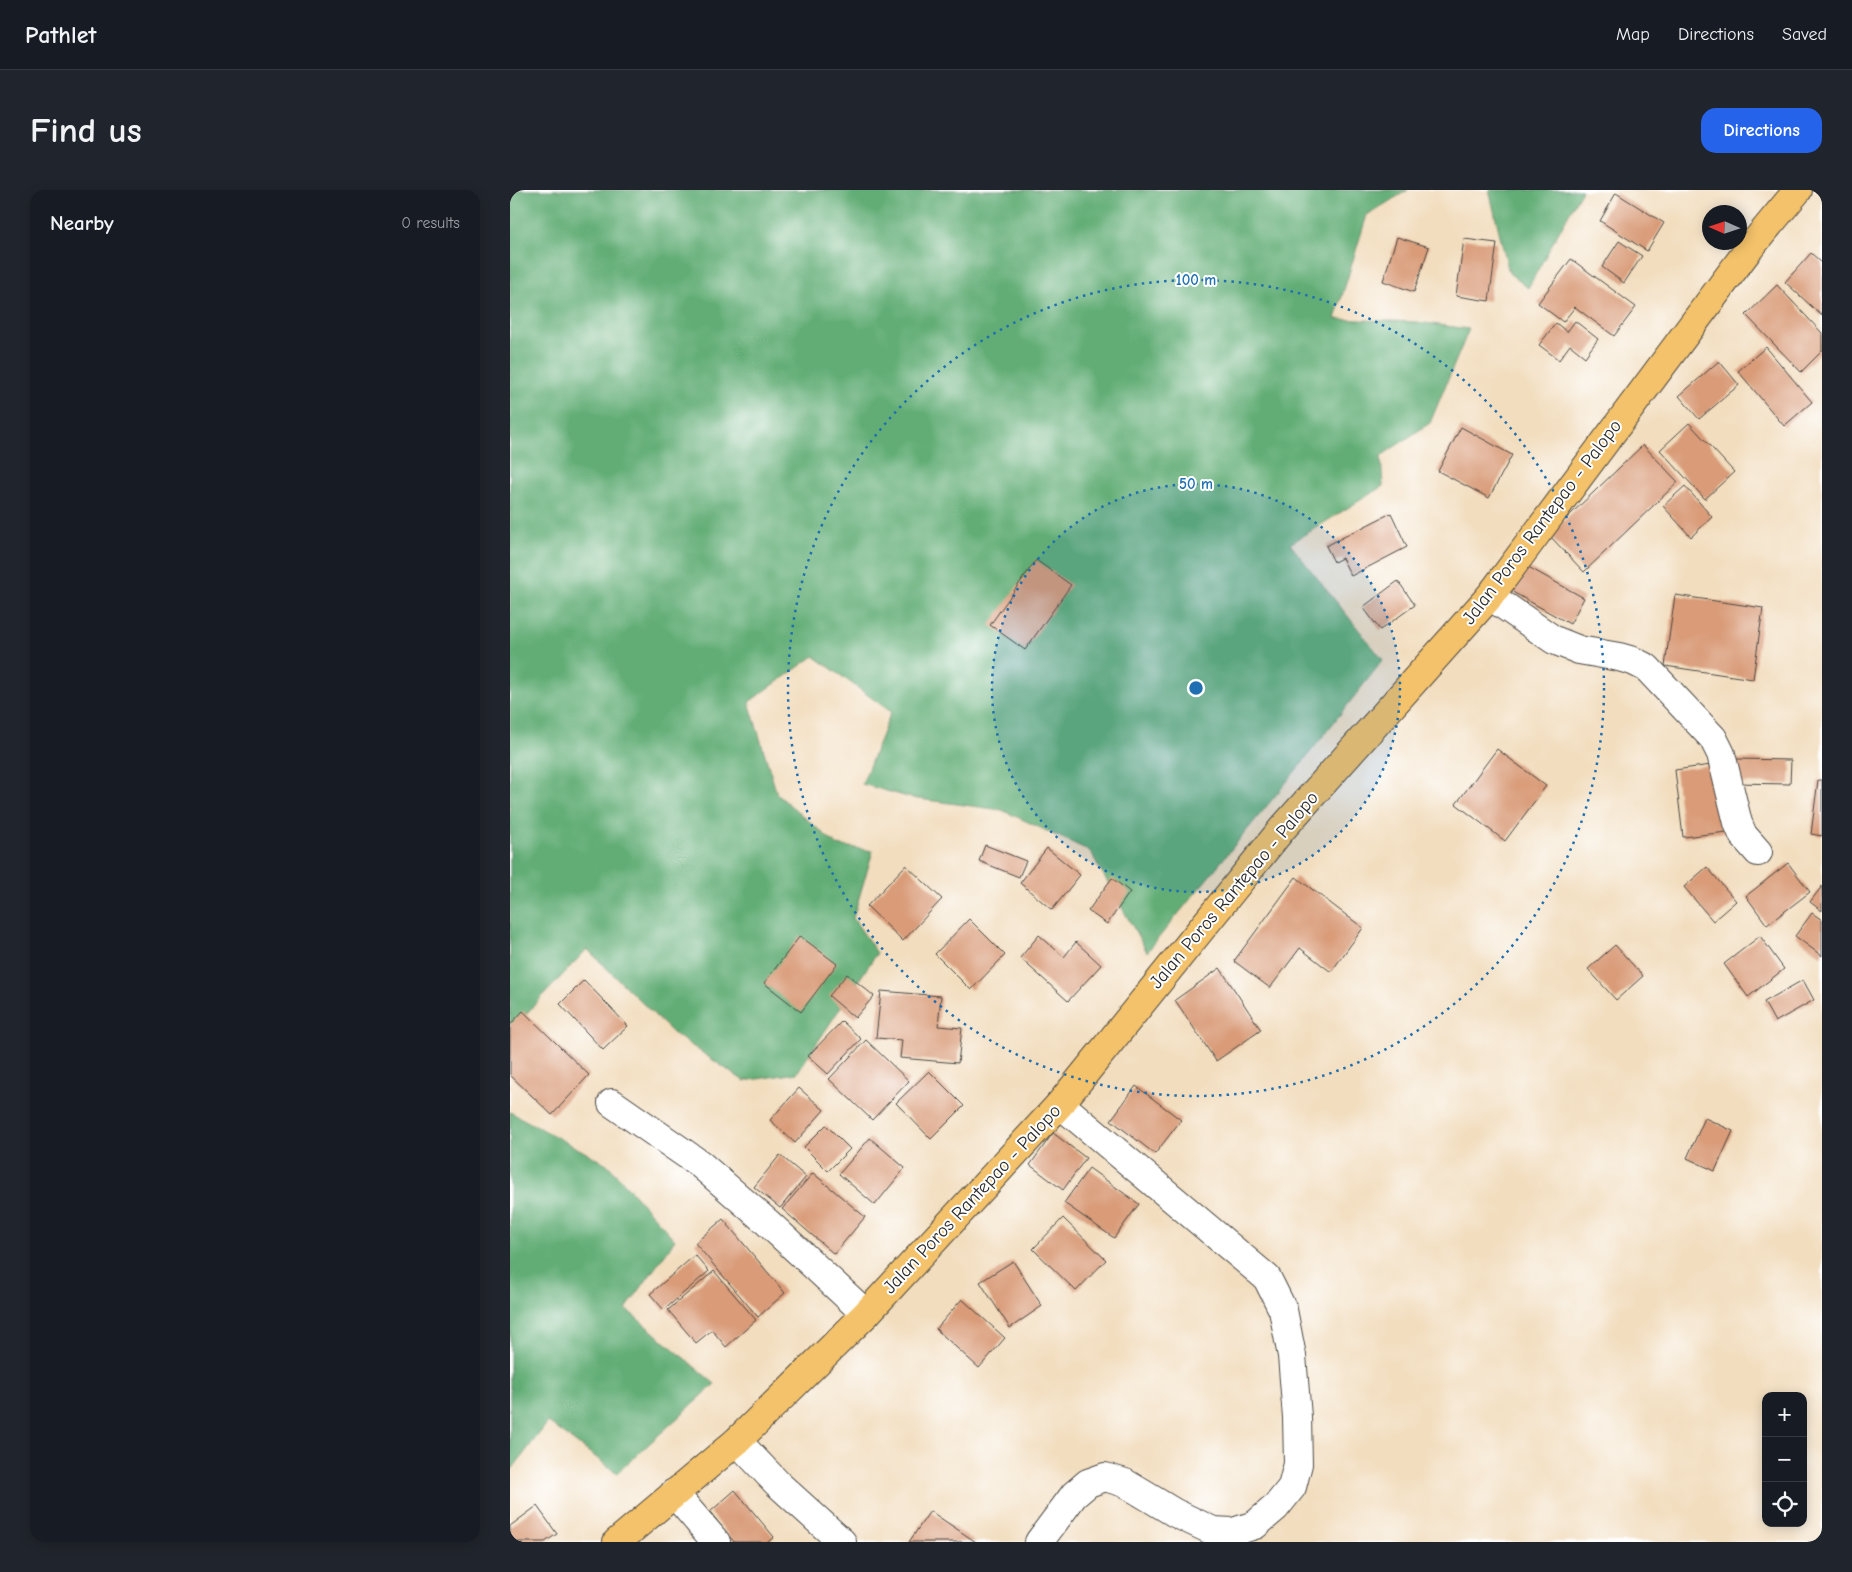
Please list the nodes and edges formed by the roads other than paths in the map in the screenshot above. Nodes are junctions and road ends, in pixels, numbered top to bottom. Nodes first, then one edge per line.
1 (1798, 190) edge
2 (1490, 596) junction
3 (1758, 852) dead end
4 (612, 1103) dead end
5 (1060, 1104) junction
6 (866, 1314) junction
7 (736, 1441) junction
8 (674, 1493) junction
9 (617, 1542) edge
10 (716, 1542) edge
11 (842, 1542) edge
12 (1039, 1542) edge

1 - 2 highway, Jalan Poros Rantepao - Palopo
2 - 3 street
2 - 5 highway, Jalan Poros Rantepao - Palopo
4 - 6 street
5 - 6 highway, Jalan Poros Rantepao - Palopo
5 - 12 street
6 - 7 highway, Jalan Poros Rantepao - Palopo
7 - 8 highway, Jalan Poros Rantepao - Palopo
7 - 11 street
8 - 9 highway, Jalan Poros Rantepao - Palopo
8 - 10 street

